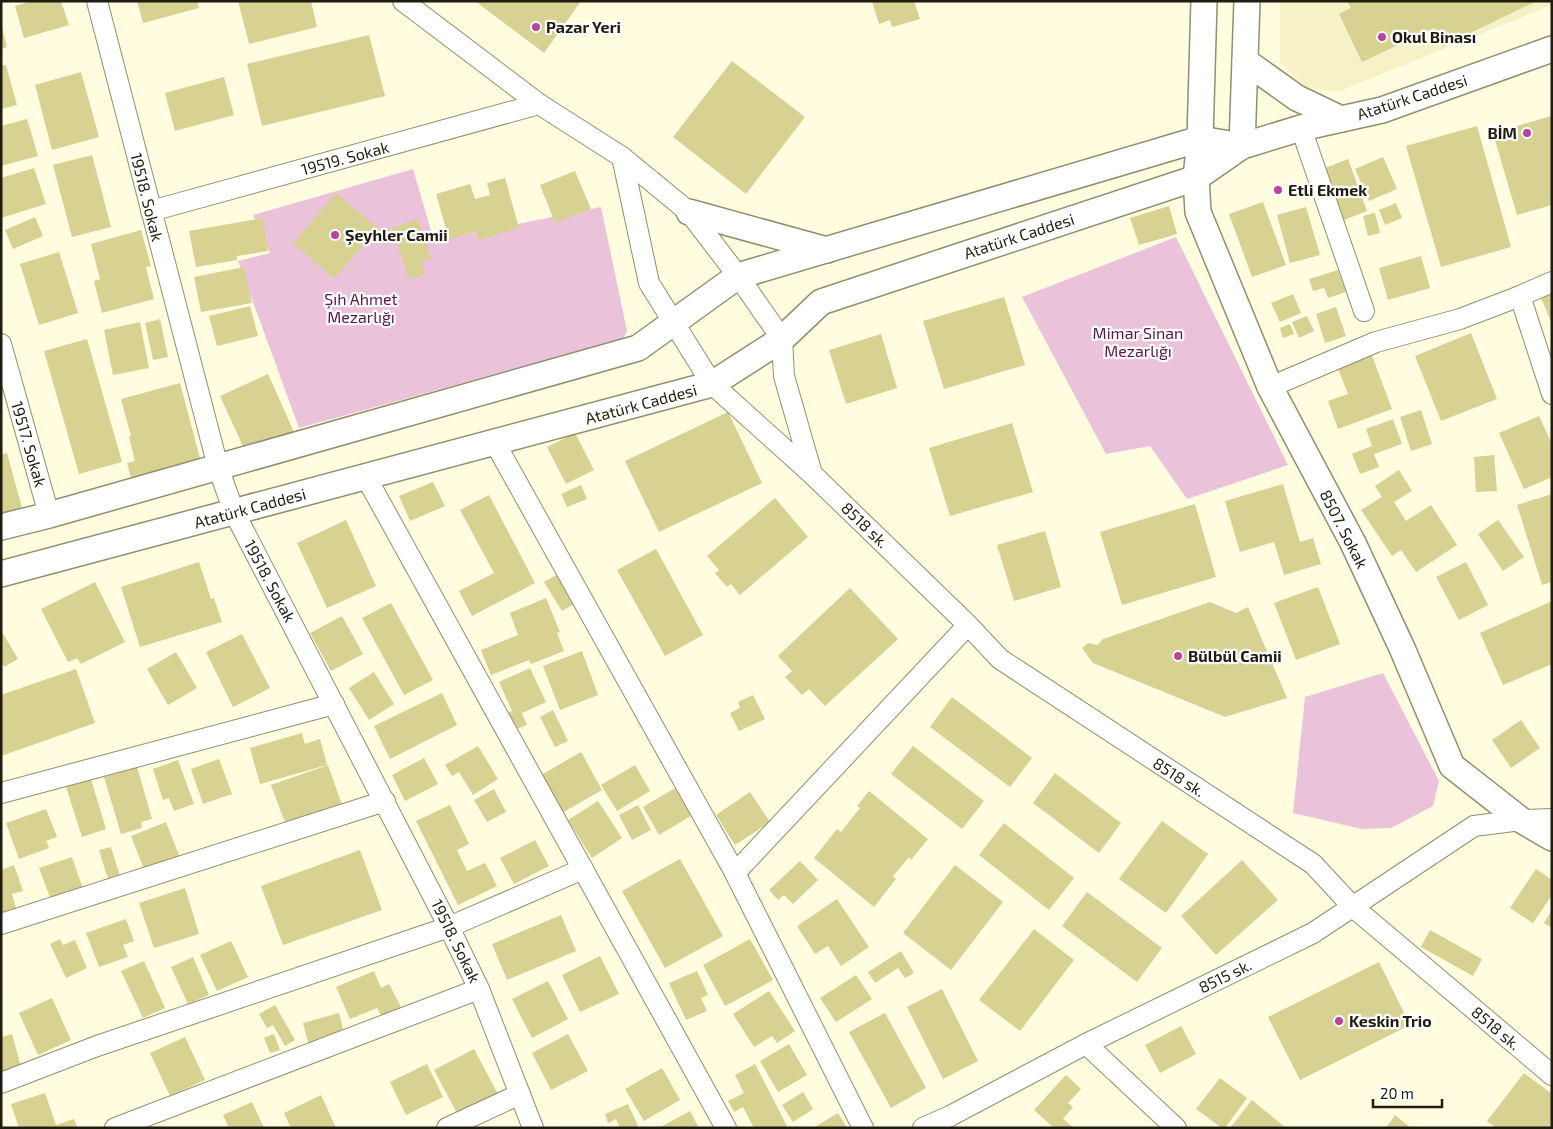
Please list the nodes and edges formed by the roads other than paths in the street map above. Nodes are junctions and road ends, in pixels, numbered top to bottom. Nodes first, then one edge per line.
1 (97, 1) edge
2 (403, 1) edge
3 (1204, 1) edge
4 (1247, 1) edge
5 (1552, 49) edge
6 (1245, 60) junction
7 (539, 104) junction
8 (1341, 119) junction
9 (1300, 128) junction
10 (1200, 139) junction
11 (1242, 146) junction
12 (622, 157) junction
13 (1196, 178) junction
14 (151, 211) junction
15 (689, 212) junction
16 (827, 250) junction
17 (738, 276) junction
18 (1552, 282) edge
19 (1520, 296) junction
20 (1364, 311) dead end
21 (673, 323) junction
22 (782, 339) junction
23 (1, 344) edge
24 (712, 384) junction
25 (1270, 388) junction
26 (1552, 394) edge
27 (495, 443) junction
28 (218, 467) junction
29 (812, 474) junction
30 (366, 477) junction
31 (234, 512) junction
32 (49, 515) junction
33 (1, 527) edge
34 (1, 574) edge
35 (968, 625) junction
36 (334, 704) junction
37 (1, 793) edge
38 (385, 801) junction
39 (1552, 819) edge
40 (1521, 820) junction
41 (1552, 838) edge
42 (583, 869) junction
43 (735, 873) junction
44 (1353, 907) junction
45 (1, 924) edge
46 (449, 927) junction
47 (479, 989) junction
48 (1086, 1044) junction
49 (1552, 1075) edge
50 (1, 1083) edge
51 (520, 1094) junction
52 (956, 1122) edge
53 (116, 1128) edge
54 (447, 1128) edge
55 (533, 1128) edge
56 (726, 1128) edge
57 (863, 1128) edge
58 (923, 1128) edge
59 (1176, 1128) edge

1 - 14 street, 19518. Sokak
2 - 7 street
3 - 10 street, 8507. Sokak
4 - 6 street
5 - 8 street, Atatürk Caddesi
6 - 8 street
6 - 11 street
7 - 12 street
7 - 14 street, 19519. Sokak
8 - 9 street, Atatürk Caddesi
9 - 11 street, Atatürk Caddesi
9 - 20 street
10 - 11 street, Atatürk Caddesi
10 - 13 street, 8507. Sokak
10 - 16 street, Atatürk Caddesi
11 - 13 street, Atatürk Caddesi
12 - 15 street
12 - 21 street, 8518 sk.
13 - 22 street, Atatürk Caddesi
13 - 25 street, 8507. Sokak
14 - 28 street, 19518. Sokak
15 - 16 street
15 - 17 street
16 - 17 street, Atatürk Caddesi
17 - 21 street, Atatürk Caddesi
17 - 22 street
18 - 19 street
19 - 25 street
19 - 26 street
21 - 24 street, 8518 sk.
21 - 28 street, Atatürk Caddesi
22 - 24 street, Atatürk Caddesi
22 - 29 street
23 - 32 street, 19517. Sokak
24 - 27 street, Atatürk Caddesi
24 - 29 street, 8518 sk.
25 - 40 street, 8507. Sokak
27 - 30 street, Atatürk Caddesi
27 - 43 street
28 - 31 street, 19518. Sokak
28 - 32 street, Atatürk Caddesi
29 - 35 street, 8518 sk.
30 - 31 street, Atatürk Caddesi
30 - 42 street
31 - 34 street, Atatürk Caddesi
31 - 36 street, 19518. Sokak
32 - 33 street, Atatürk Caddesi
35 - 43 street
35 - 44 street, 8518 sk.
36 - 37 street
36 - 38 street, 19518. Sokak
38 - 45 street
38 - 46 street, 19518. Sokak
39 - 40 street, 8515 sk.
40 - 41 street, 8507. Sokak
40 - 44 street, 8515 sk.
42 - 46 street
42 - 56 street
43 - 57 street
44 - 48 street, 8515 sk.
44 - 49 street, 8518 sk.
46 - 47 street, 19518. Sokak
46 - 50 street
47 - 51 street, 19518. Sokak
47 - 53 street
48 - 52 street, 8515 sk.
48 - 59 street
51 - 54 street
51 - 55 street, 19518. Sokak
52 - 58 street, 8515 sk.

